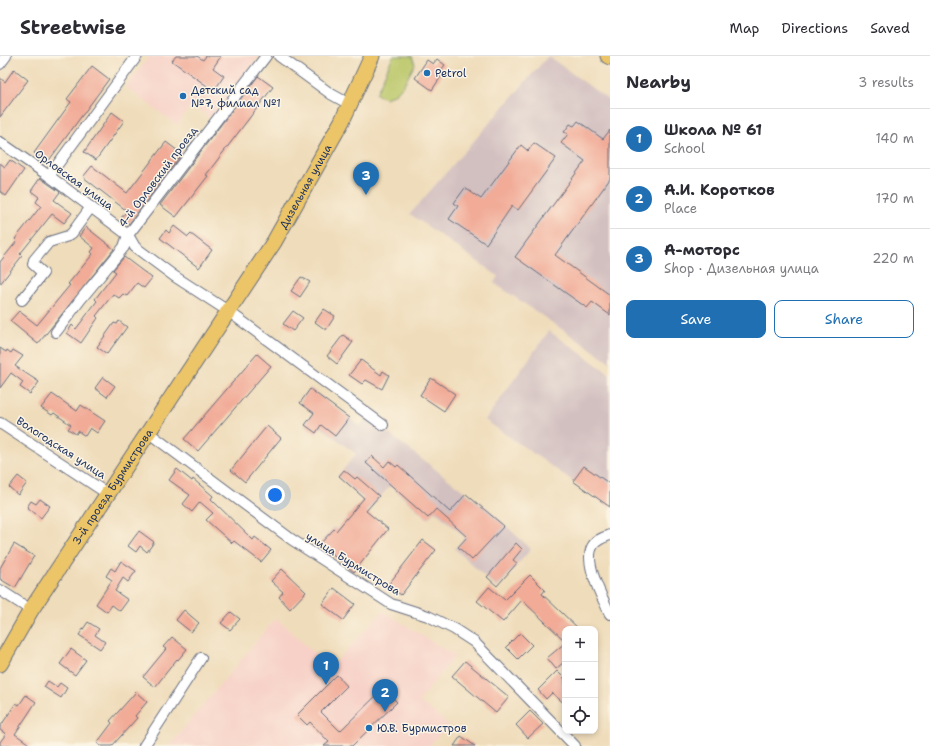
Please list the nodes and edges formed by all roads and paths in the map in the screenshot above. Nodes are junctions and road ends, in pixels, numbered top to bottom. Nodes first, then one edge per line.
1 (6, 56) edge
2 (137, 56) edge
3 (266, 56) edge
4 (279, 56) edge
5 (372, 56) edge
6 (0, 64) edge
7 (351, 105) junction
8 (0, 142) edge
9 (50, 176) junction
10 (91, 207) junction
11 (128, 235) junction
12 (22, 300) dead end
13 (228, 311) junction
14 (56, 332) dead end
15 (0, 423) edge
16 (382, 425) dead end
17 (149, 433) junction
18 (108, 494) junction
19 (610, 535) edge
20 (0, 590) edge
21 (31, 610) junction
22 (610, 614) edge
23 (201, 658) dead end
24 (0, 664) edge
25 (144, 746) edge
26 (575, 746) edge

1 - 6 street
2 - 9 street
3 - 11 street, 4-й Орловский проезд
4 - 7 street
5 - 7 main road, Дизельная улица
7 - 13 main road, Дизельная улица
8 - 9 street, Орловская улица
9 - 10 street, Орловская улица
10 - 11 street, Орловская улица
10 - 12 street
11 - 13 street, Орловская улица
11 - 14 street, 4-й Орловский проезд
13 - 16 street
13 - 17 main road, 3-й проезд Бурмистрова
15 - 18 street, Вологодская улица
17 - 18 main road, 3-й проезд Бурмистрова
17 - 26 street, улица Бурмистрова
18 - 21 main road, 3-й проезд Бурмистрова
19 - 22 street
20 - 21 street
21 - 24 main road, 3-й проезд Бурмистрова
23 - 25 street

